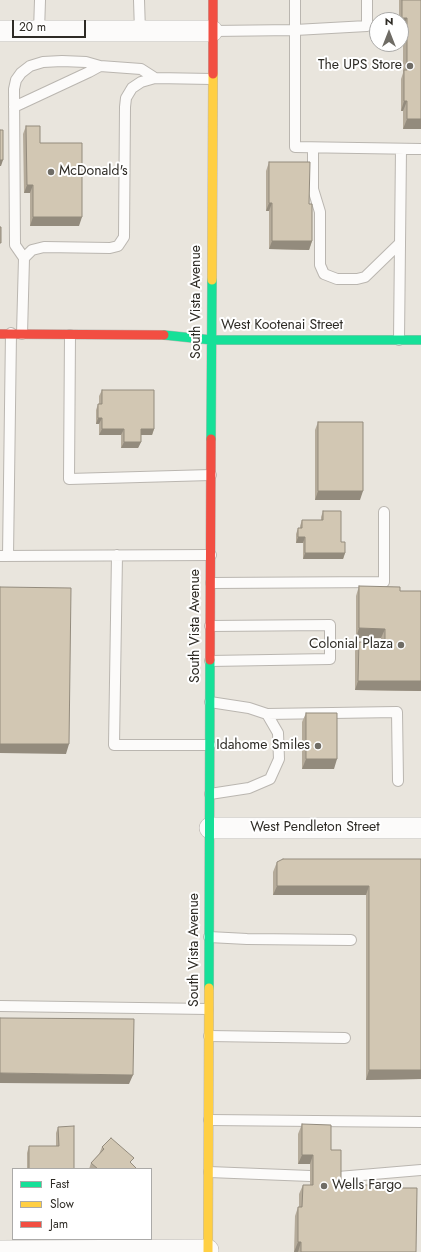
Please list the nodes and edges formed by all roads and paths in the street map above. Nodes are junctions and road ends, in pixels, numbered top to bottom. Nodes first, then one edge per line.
1 (40, 0) edge
2 (140, 0) edge
3 (212, 0) edge
4 (295, 0) edge
5 (367, 0) edge
6 (295, 30) junction
7 (0, 31) edge
8 (39, 31) junction
9 (140, 31) junction
10 (212, 31) junction
11 (100, 66) junction
12 (155, 78) junction
13 (212, 79) junction
14 (14, 107) junction
15 (313, 148) junction
16 (401, 149) junction
17 (421, 149) edge
18 (400, 243) junction
19 (24, 258) junction
20 (11, 333) junction
21 (0, 334) edge
22 (22, 334) junction
23 (70, 335) junction
24 (212, 340) junction
25 (399, 340) junction
26 (421, 340) edge
27 (211, 475) junction
28 (384, 512) dead end
29 (211, 555) junction
30 (4, 556) edge
31 (117, 556) junction
32 (211, 583) junction
33 (210, 626) junction
34 (210, 661) junction
35 (210, 702) junction
36 (267, 714) junction
37 (210, 745) junction
38 (398, 781) dead end
39 (210, 794) junction
40 (210, 828) junction
41 (421, 828) edge
42 (209, 937) junction
43 (351, 940) dead end
44 (0, 1006) edge
45 (208, 1009) junction
46 (208, 1036) junction
47 (345, 1038) dead end
48 (209, 1120) junction
49 (421, 1122) edge
50 (421, 1170) edge
51 (208, 1172) junction
52 (310, 1176) dead end
53 (338, 1177) edge
54 (0, 1251) edge
55 (208, 1251) edge

1 - 8 lane
2 - 9 lane
3 - 10 main road, South Vista Avenue
4 - 6 lane
5 - 6 lane
6 - 10 lane
6 - 15 lane
7 - 8 street
8 - 9 street
9 - 10 street
10 - 13 main road, South Vista Avenue
11 - 12 lane
11 - 14 lane
11 - 14 lane
12 - 13 lane
12 - 19 lane
13 - 24 main road, South Vista Avenue
14 - 19 lane
15 - 16 lane
15 - 18 lane
16 - 17 lane
16 - 18 lane
18 - 25 lane
19 - 22 lane
20 - 21 main road, West Kootenai Street
20 - 22 main road, West Kootenai Street
20 - 30 lane
22 - 23 main road, West Kootenai Street
23 - 24 main road, West Kootenai Street
23 - 27 lane
24 - 25 main road, West Kootenai Street
24 - 27 main road, South Vista Avenue
25 - 26 main road, West Kootenai Street
27 - 29 main road, South Vista Avenue
28 - 32 lane
29 - 31 lane
29 - 32 main road, South Vista Avenue
30 - 31 lane
31 - 37 lane
32 - 33 main road, South Vista Avenue
33 - 34 main road, South Vista Avenue
33 - 34 lane
34 - 35 main road, South Vista Avenue
35 - 36 lane
35 - 37 main road, South Vista Avenue
36 - 38 lane
36 - 39 lane
37 - 39 main road, South Vista Avenue
39 - 40 main road, South Vista Avenue
40 - 41 street, West Pendleton Street
40 - 42 main road, South Vista Avenue
42 - 43 lane
42 - 45 main road, South Vista Avenue
44 - 45 lane
45 - 46 main road, South Vista Avenue
46 - 47 lane
46 - 48 main road, South Vista Avenue
48 - 49 lane
48 - 51 main road, South Vista Avenue
50 - 53 lane
51 - 52 lane
51 - 55 main road, South Vista Avenue
54 - 55 street

